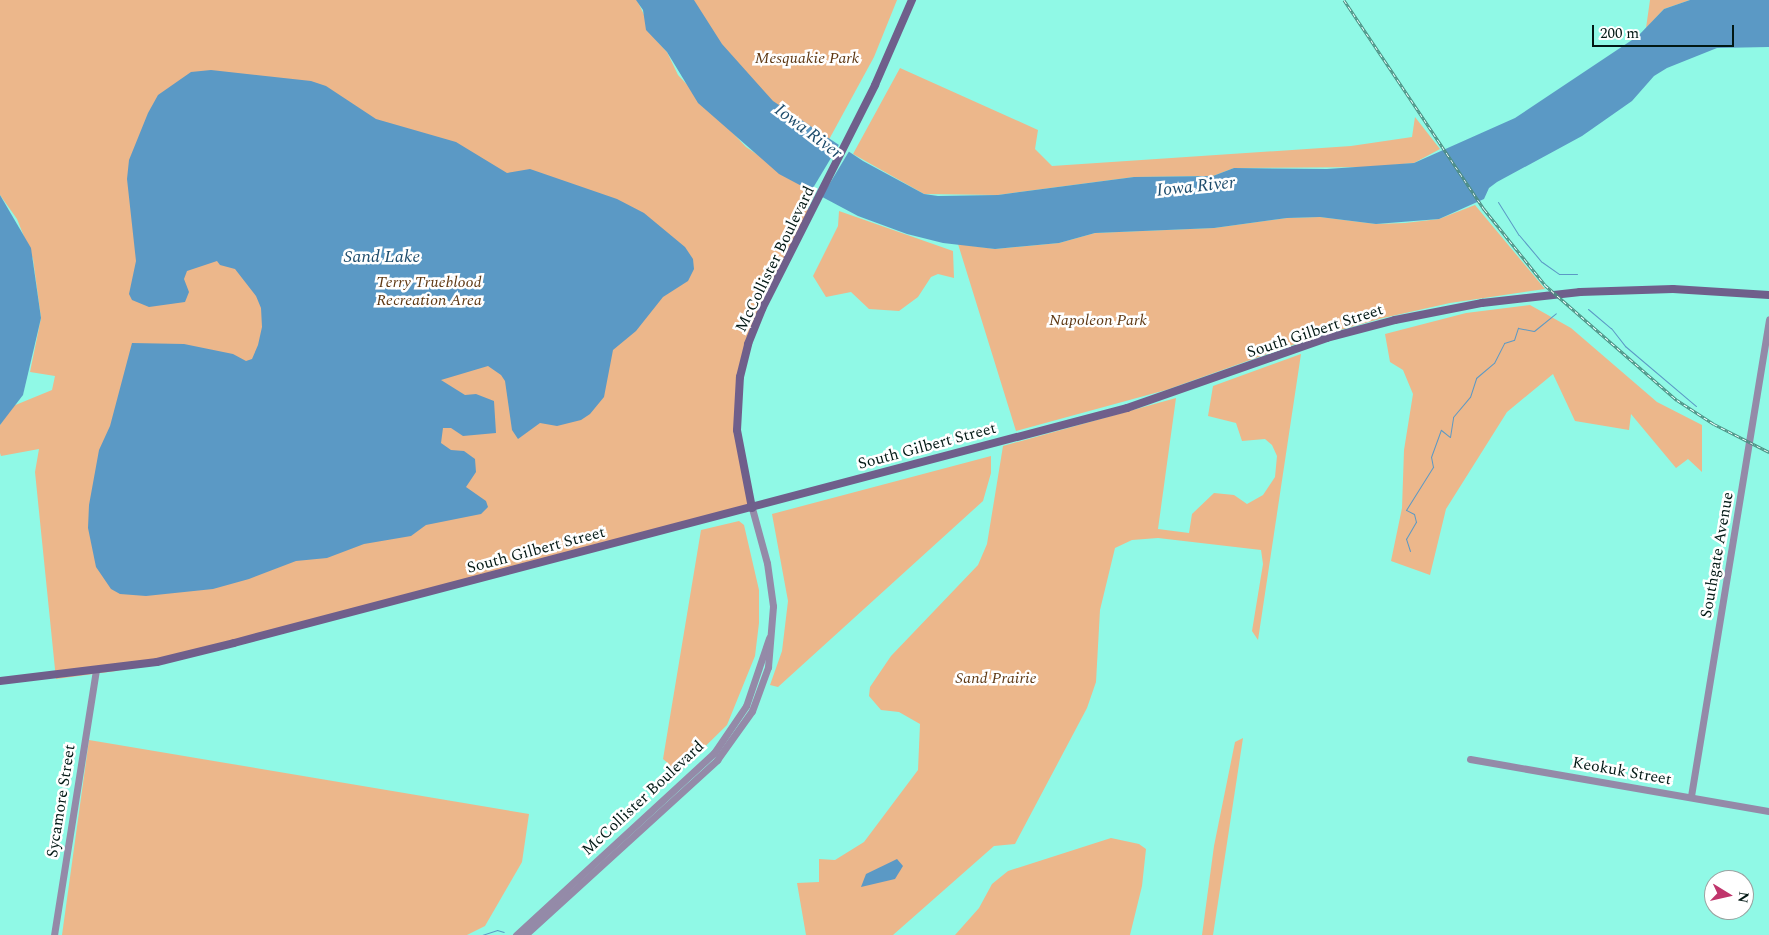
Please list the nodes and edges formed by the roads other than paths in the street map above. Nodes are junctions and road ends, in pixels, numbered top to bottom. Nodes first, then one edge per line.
1 (912, 0) edge
2 (1769, 295) edge
3 (1769, 319) edge
4 (752, 508) junction
5 (771, 633) junction
6 (96, 671) junction
7 (0, 681) edge
8 (1470, 759) dead end
9 (1690, 796) junction
10 (1769, 811) edge
11 (54, 935) edge
12 (516, 935) edge
13 (525, 935) edge

1 - 4 main road, McCollister Boulevard
2 - 4 main road, South Gilbert Street
3 - 9 street, Southgate Avenue
4 - 5 street, McCollister Boulevard
4 - 6 main road, South Gilbert Street
5 - 12 street, McCollister Boulevard
5 - 13 street, McCollister Boulevard
6 - 7 main road, South Gilbert Street
6 - 11 street, Sycamore Street
8 - 9 street, Keokuk Street
9 - 10 street, Keokuk Street

